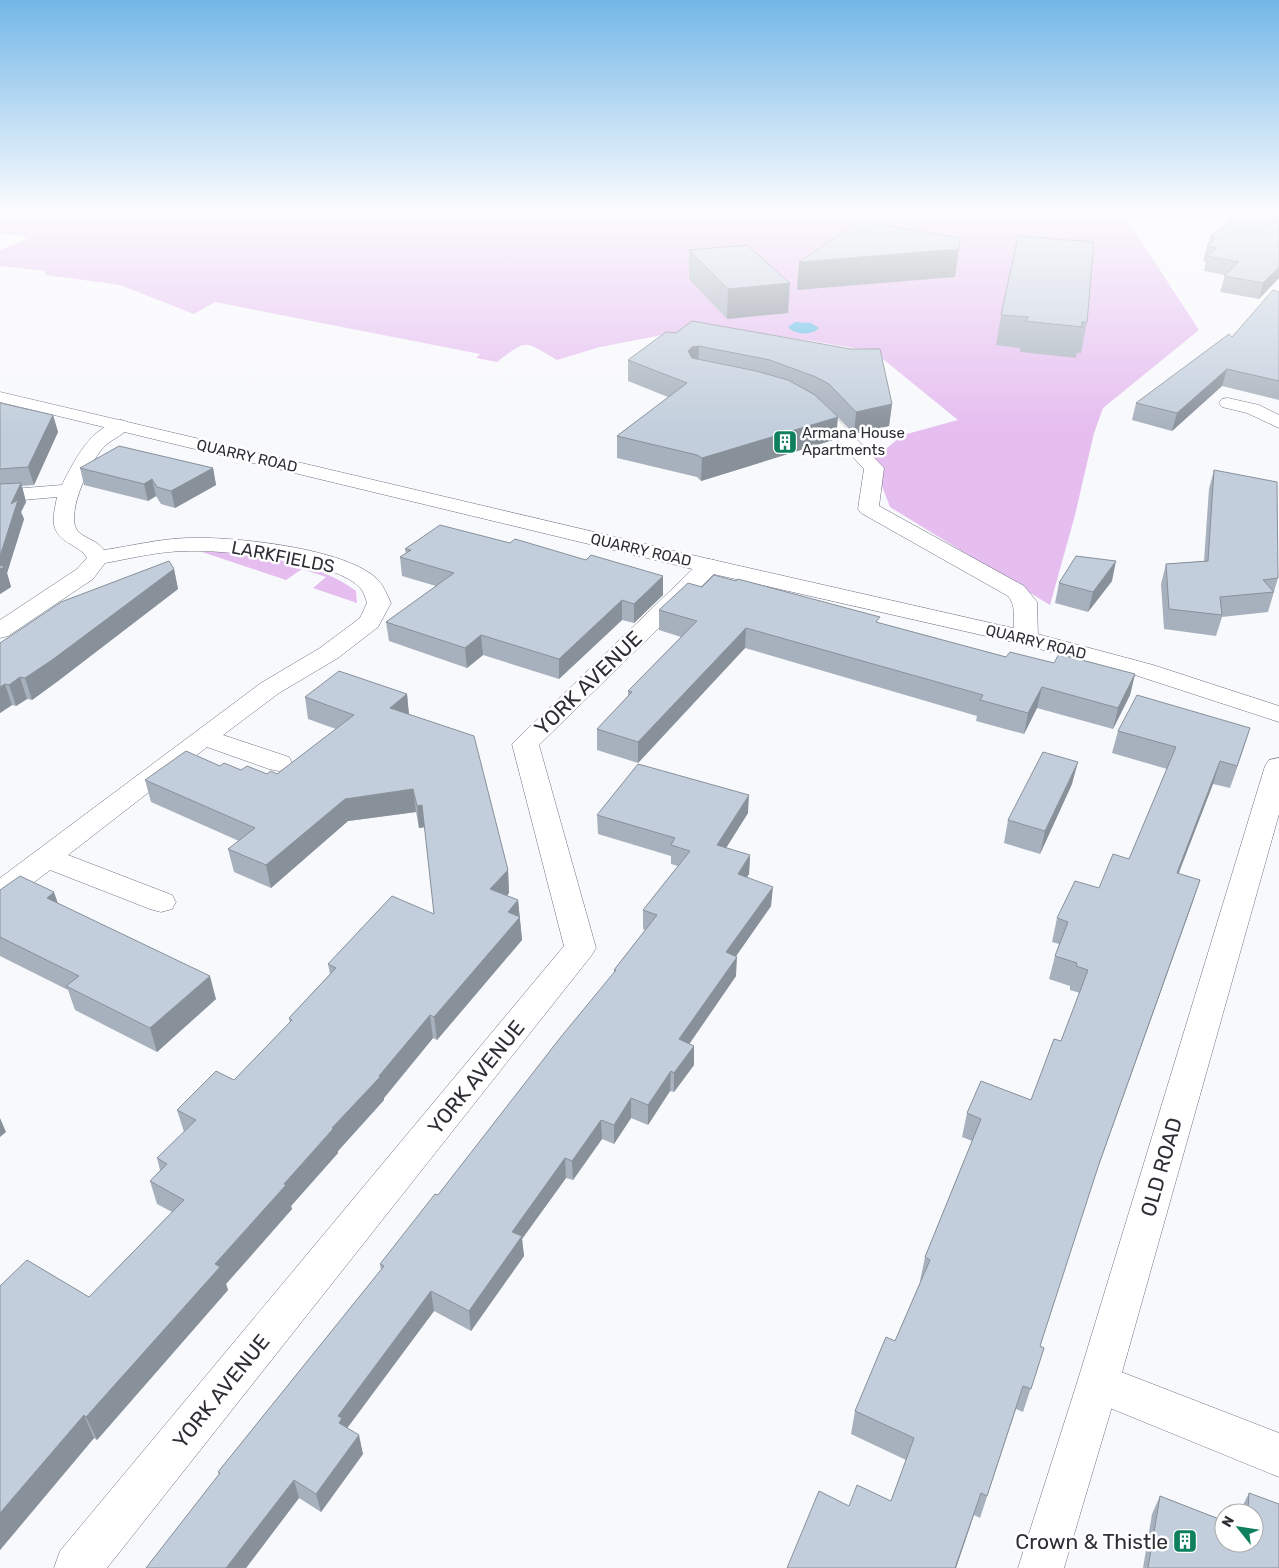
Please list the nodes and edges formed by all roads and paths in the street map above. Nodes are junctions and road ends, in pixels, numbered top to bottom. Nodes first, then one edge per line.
1 (0, 397) edge
2 (794, 399) edge
3 (1214, 415) dead end
4 (1279, 422) edge
5 (121, 426) junction
6 (69, 490) junction
7 (0, 496) edge
8 (98, 558) junction
9 (709, 566) junction
10 (0, 632) edge
11 (1026, 638) junction
12 (1279, 714) edge
13 (203, 737) junction
14 (279, 763) dead end
15 (1279, 766) edge
16 (48, 858) junction
17 (0, 893) edge
18 (161, 902) dead end
19 (1098, 1383) junction
20 (1279, 1455) edge
21 (77, 1568) edge
22 (1040, 1568) edge

1 - 5 street, QUARRY ROAD
2 - 11 street
3 - 4 street
5 - 6 street
5 - 9 street, QUARRY ROAD
6 - 7 street
6 - 8 street
8 - 10 street
8 - 13 street, LARKFIELDS
9 - 11 street, QUARRY ROAD
9 - 21 street, YORK AVENUE
11 - 12 street, QUARRY ROAD
13 - 14 street
13 - 16 street, LARKFIELDS
15 - 19 street, OLD ROAD
16 - 17 street, LARKFIELDS
16 - 18 street
19 - 20 street
19 - 22 street, OLD ROAD

